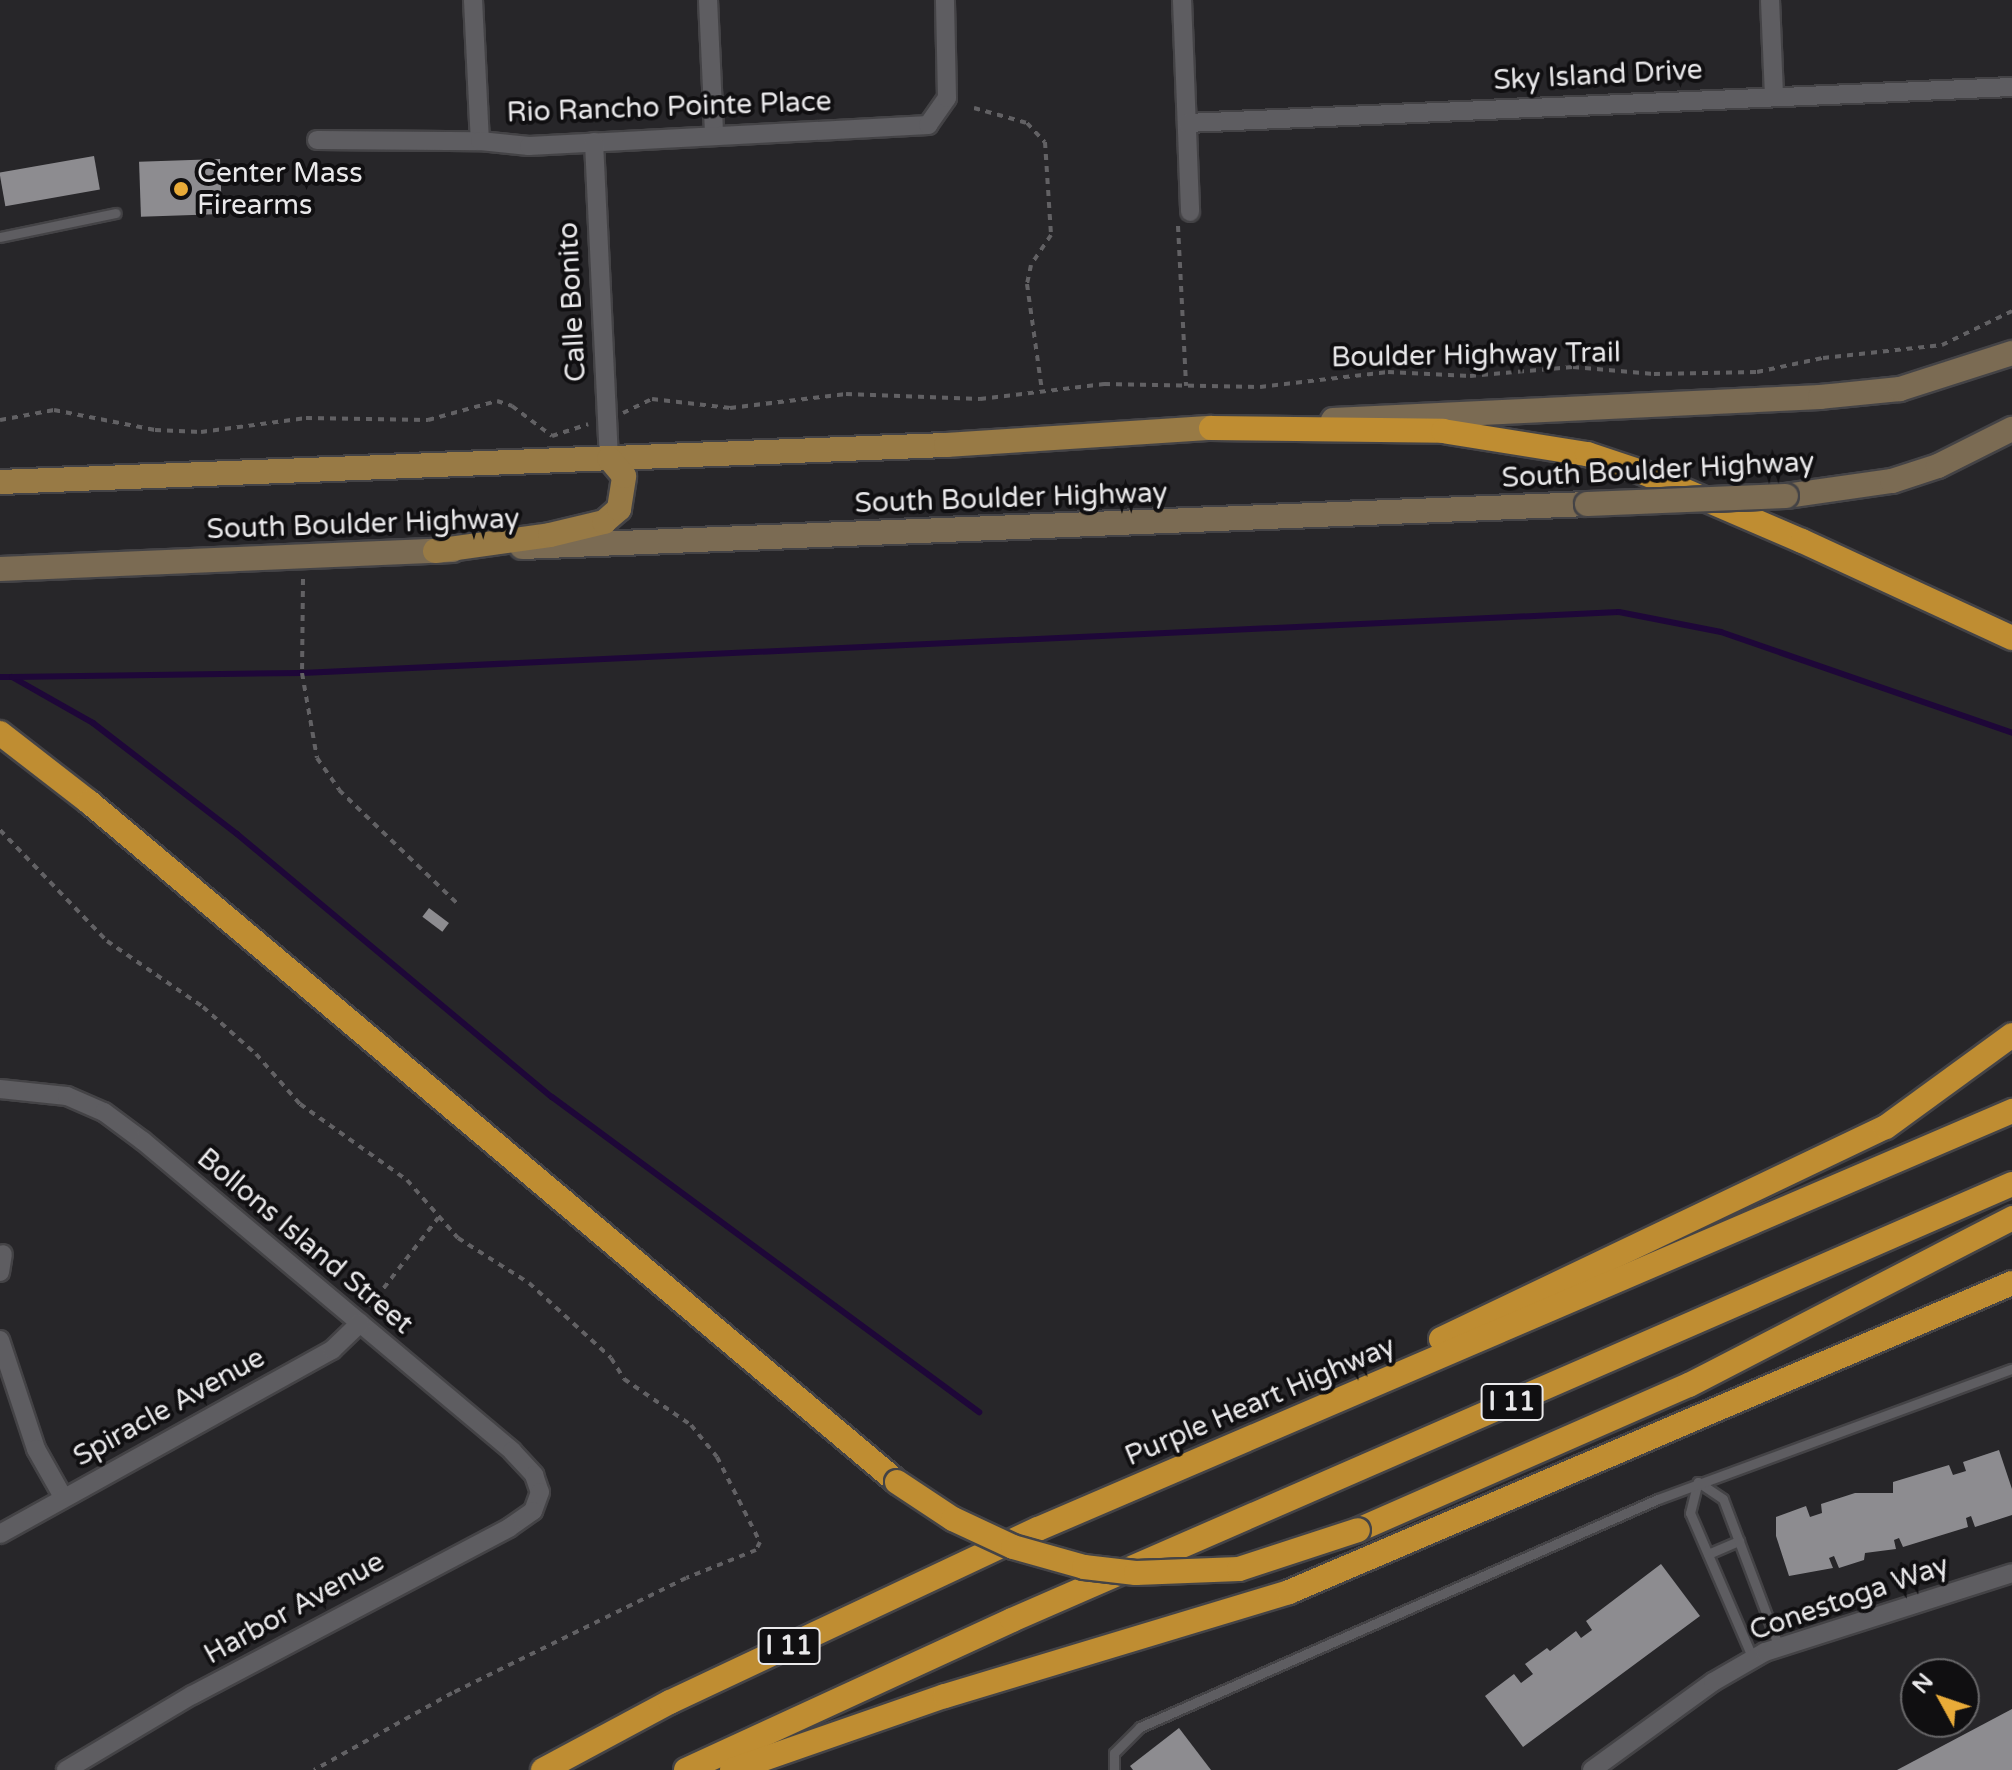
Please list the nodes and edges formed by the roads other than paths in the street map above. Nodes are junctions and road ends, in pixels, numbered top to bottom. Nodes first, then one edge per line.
1 (473, 0) edge
2 (708, 0) edge
3 (945, 0) edge
4 (1182, 0) edge
5 (1770, 0) edge
6 (2012, 87) edge
7 (1774, 95) junction
8 (1187, 123) junction
9 (714, 133) junction
10 (317, 140) dead end
11 (480, 141) junction
12 (594, 142) junction
13 (1190, 212) road end
14 (116, 213) dead end
15 (0, 237) edge
16 (2012, 353) edge
17 (1211, 428) junction
18 (2012, 429) edge
19 (609, 458) junction
20 (0, 482) edge
21 (435, 551) junction
22 (0, 569) edge
23 (2012, 638) edge
24 (0, 733) edge
25 (2012, 1035) edge
26 (0, 1089) edge
27 (2012, 1111) edge
28 (2012, 1184) edge
29 (2012, 1218) edge
30 (2012, 1283) edge
31 (360, 1323) junction
32 (0, 1340) edge
33 (2012, 1369) edge
34 (1698, 1482) junction
35 (540, 1492) joint
36 (63, 1497) junction
37 (1038, 1529) junction
38 (0, 1534) edge
39 (1739, 1541) junction
40 (1708, 1554) junction
41 (2012, 1573) edge
42 (1779, 1647) junction
43 (1753, 1659) junction
44 (66, 1770) edge
45 (543, 1770) edge
46 (686, 1770) edge
47 (732, 1770) edge
48 (1114, 1770) edge
49 (1592, 1770) edge

1 - 11 street
2 - 9 street
3 - 9 street, Rio Rancho Pointe Place
4 - 8 street
5 - 7 street
6 - 7 street, Sky Island Drive
7 - 8 street, Sky Island Drive
8 - 13 street
9 - 12 street, Rio Rancho Pointe Place
10 - 11 street, Rio Rancho Pointe Place
11 - 12 street, Rio Rancho Pointe Place
12 - 19 street, Calle Bonito
14 - 15 lane
16 - 17 main road, South Boulder Highway
17 - 19 main road, South Boulder Highway
17 - 23 highway
18 - 21 main road, South Boulder Highway, bridge
19 - 20 main road, South Boulder Highway
19 - 21 main road
21 - 22 main road, South Boulder Highway
24 - 29 highway, bridge
25 - 37 highway
26 - 31 street, Bollons Island Street
27 - 37 highway, Purple Heart Highway / I 11
28 - 46 highway, I 11
30 - 47 highway
31 - 35 street, Bollons Island Street
31 - 36 street, Spiracle Avenue
32 - 36 street
33 - 34 lane
34 - 39 lane
34 - 40 lane
34 - 48 lane
35 - 44 street, Harbor Avenue
36 - 38 street, Spiracle Avenue
37 - 45 highway, Purple Heart Highway / I 11
39 - 40 lane
39 - 42 lane
40 - 43 lane
41 - 42 street, Conestoga Way
42 - 43 street, Conestoga Way
43 - 49 street, Conestoga Way

